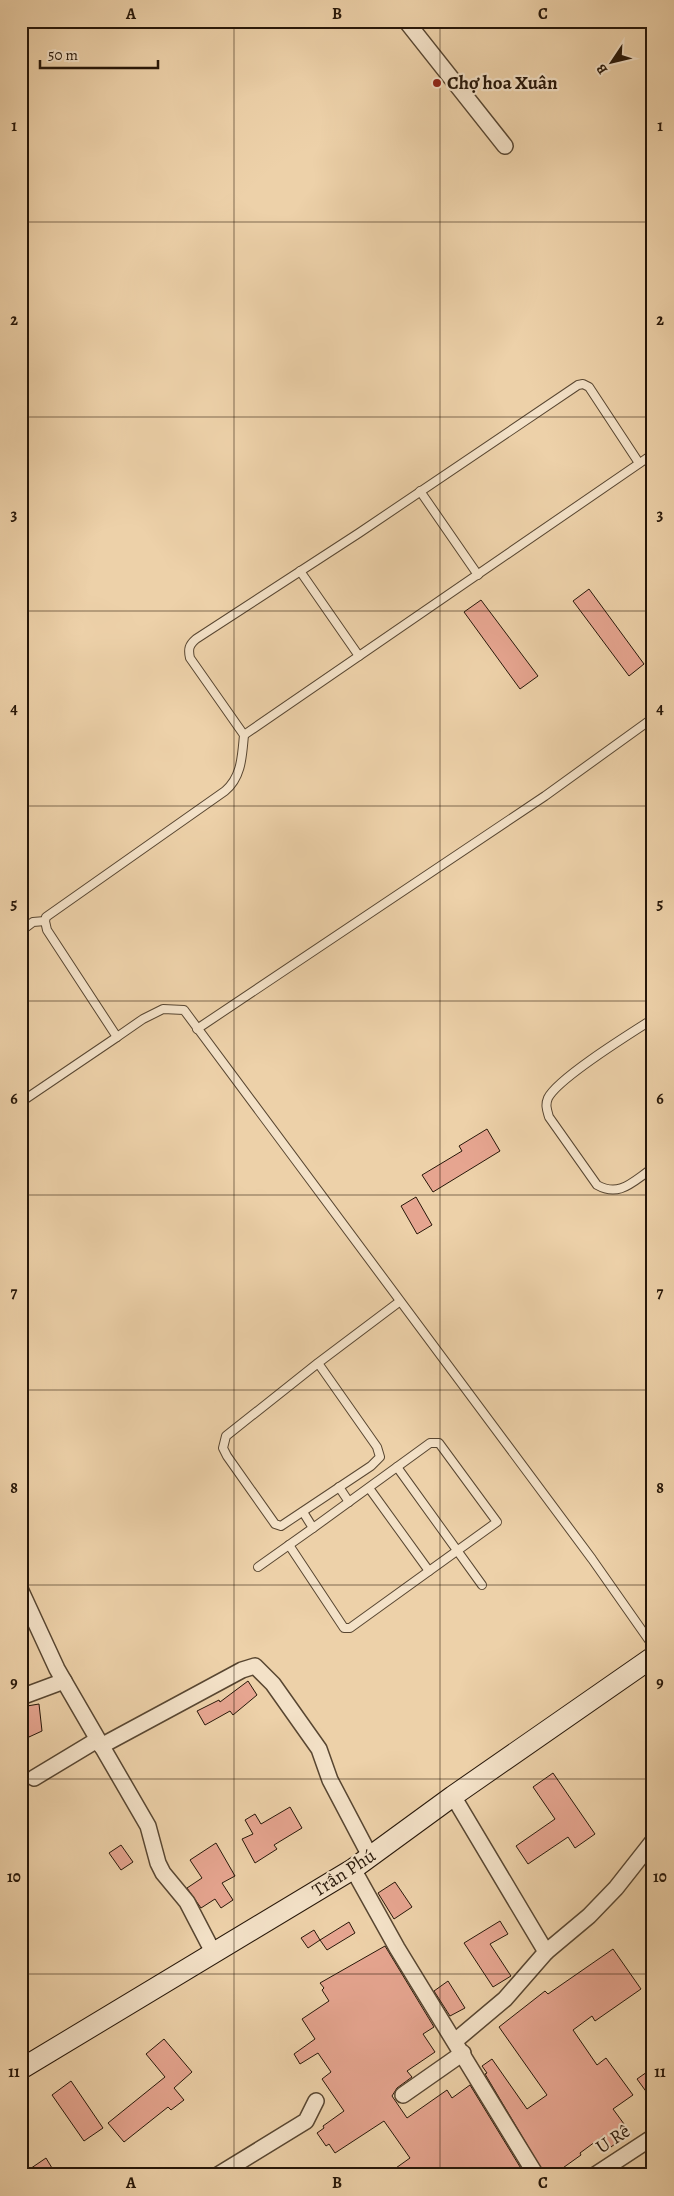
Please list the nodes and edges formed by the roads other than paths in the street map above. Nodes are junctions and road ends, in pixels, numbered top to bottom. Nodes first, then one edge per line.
1 (406, 21) edge
2 (504, 146) dead end
3 (653, 454) edge
4 (639, 463) junction
5 (420, 492) junction
6 (300, 570) junction
7 (478, 575) junction
8 (359, 656) junction
9 (653, 718) edge
10 (244, 734) junction
11 (45, 921) junction
12 (21, 931) edge
13 (653, 1019) edge
14 (197, 1029) junction
15 (117, 1037) junction
16 (21, 1102) edge
17 (653, 1168) edge
18 (400, 1302) junction
19 (318, 1363) junction
20 (375, 1461) junction
21 (397, 1467) junction
22 (385, 1476) junction
23 (339, 1487) junction
24 (369, 1488) junction
25 (349, 1502) junction
26 (303, 1512) junction
27 (313, 1528) junction
28 (289, 1545) junction
29 (458, 1551) junction
30 (258, 1567) dead end
31 (429, 1571) junction
32 (482, 1585) dead end
33 (21, 1591) edge
34 (653, 1646) edge
35 (653, 1657) edge
36 (64, 1681) junction
37 (21, 1697) edge
38 (99, 1743) junction
39 (34, 1778) dead end
40 (453, 1796) junction
41 (653, 1841) edge
42 (370, 1856) junction
43 (353, 1869) junction
44 (213, 1952) junction
45 (546, 1952) junction
46 (459, 2047) junction
47 (21, 2069) edge
48 (403, 2095) dead end
49 (316, 2100) dead end
50 (653, 2137) edge
51 (218, 2175) edge
52 (536, 2175) edge
53 (595, 2175) edge

1 - 2 street
3 - 4 lane
4 - 5 lane
4 - 7 lane
5 - 6 lane
5 - 7 lane
6 - 8 lane
6 - 10 lane
7 - 8 lane
8 - 10 lane
9 - 14 lane
10 - 11 lane
11 - 12 lane
11 - 15 lane
13 - 17 lane
14 - 15 lane
14 - 18 lane
15 - 16 lane
18 - 19 lane
18 - 34 lane
19 - 20 lane
19 - 26 lane
20 - 22 lane
20 - 23 lane
21 - 22 lane
21 - 29 lane
21 - 29 lane
22 - 24 lane
23 - 25 lane
23 - 26 lane
24 - 25 lane
24 - 31 lane
25 - 27 lane
26 - 27 lane
27 - 28 lane
28 - 30 lane
28 - 31 lane
29 - 31 lane
29 - 32 lane
33 - 36 street
35 - 40 street, Trần Phú
36 - 37 street
36 - 38 street
38 - 39 street
38 - 42 street
38 - 44 street
40 - 42 street, Trần Phú
40 - 45 street
41 - 45 street
42 - 43 street, Trần Phú
43 - 44 street, Trần Phú
43 - 46 street
44 - 47 street, Trần Phú
45 - 46 street
46 - 48 street
46 - 52 street
49 - 51 street
50 - 53 street, U Rê

